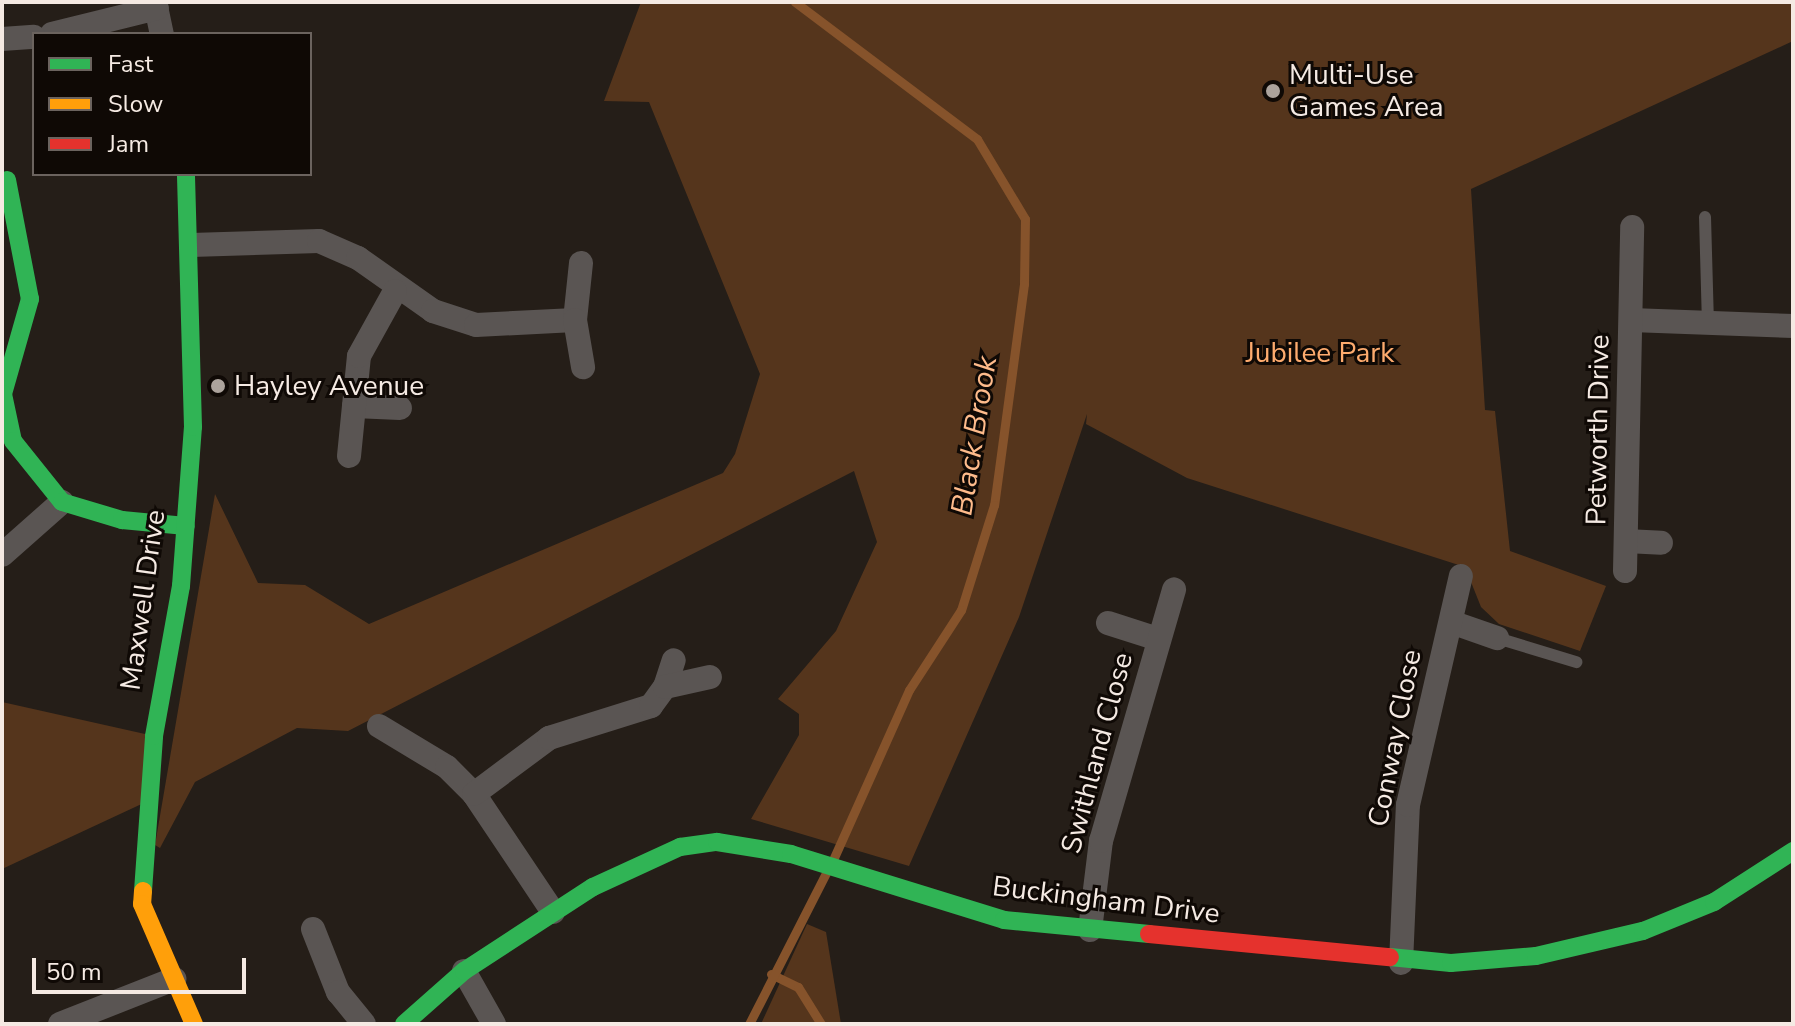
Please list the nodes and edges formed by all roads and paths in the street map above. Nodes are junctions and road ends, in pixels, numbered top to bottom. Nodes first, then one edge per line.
1 (156, 5) edge
2 (59, 32) edge
3 (162, 32) edge
4 (32, 37) edge
5 (2, 39) edge
6 (186, 176) edge
7 (7, 180) dead end
8 (1705, 217) dead end
9 (9, 224) edge
10 (1632, 227) dead end
11 (191, 245) junction
12 (581, 263) dead end
13 (395, 291) junction
14 (575, 320) junction
15 (1631, 320) junction
16 (1708, 323) junction
17 (1793, 326) edge
18 (583, 367) dead end
19 (354, 406) junction
20 (400, 408) dead end
21 (349, 456) dead end
22 (62, 502) junction
23 (186, 526) junction
24 (1626, 541) junction
25 (1661, 543) dead end
26 (2, 555) edge
27 (1625, 571) dead end
28 (1461, 576) dead end
29 (1174, 589) dead end
30 (1451, 622) junction
31 (1108, 623) dead end
32 (1497, 638) joint
33 (1158, 639) junction
34 (674, 660) dead end
35 (1576, 662) dead end
36 (710, 677) dead end
37 (665, 687) junction
38 (379, 726) dead end
39 (474, 794) junction
40 (1790, 863) edge
41 (553, 912) junction
42 (313, 929) dead end
43 (1090, 930) junction
44 (1401, 963) junction
45 (464, 971) junction
46 (174, 979) junction
47 (60, 1024) edge
48 (194, 1024) edge
49 (364, 1024) edge
50 (404, 1024) edge
51 (494, 1024) edge

1 - 2 street
1 - 3 street
4 - 5 street
6 - 11 street, Maxwell Drive
7 - 9 street
8 - 16 lane
9 - 22 street
10 - 15 street, Petworth Drive
11 - 13 street
11 - 23 street, Maxwell Drive
12 - 14 street
13 - 14 street
13 - 19 street
14 - 18 street
15 - 16 street, Petworth Drive
15 - 24 street, Petworth Drive
16 - 17 street, Petworth Drive
19 - 20 street
19 - 21 street
22 - 23 street
22 - 26 street
23 - 46 street, Maxwell Drive
24 - 25 street, Petworth Drive
24 - 27 street, Petworth Drive
28 - 30 street, Conway Close
29 - 33 street, Swithland Close
30 - 32 street, Conway Close
30 - 44 street, Conway Close
31 - 33 street, Swithland Close
32 - 35 lane
33 - 43 street, Swithland Close
34 - 37 street
36 - 37 street
37 - 39 street
38 - 39 street
39 - 41 street
40 - 44 street, Buckingham Drive
41 - 43 street, Buckingham Drive
41 - 45 street, Buckingham Drive
42 - 49 street
43 - 44 street, Buckingham Drive
45 - 50 street, Buckingham Drive
45 - 51 street
46 - 47 street
46 - 48 street, Maxwell Drive

